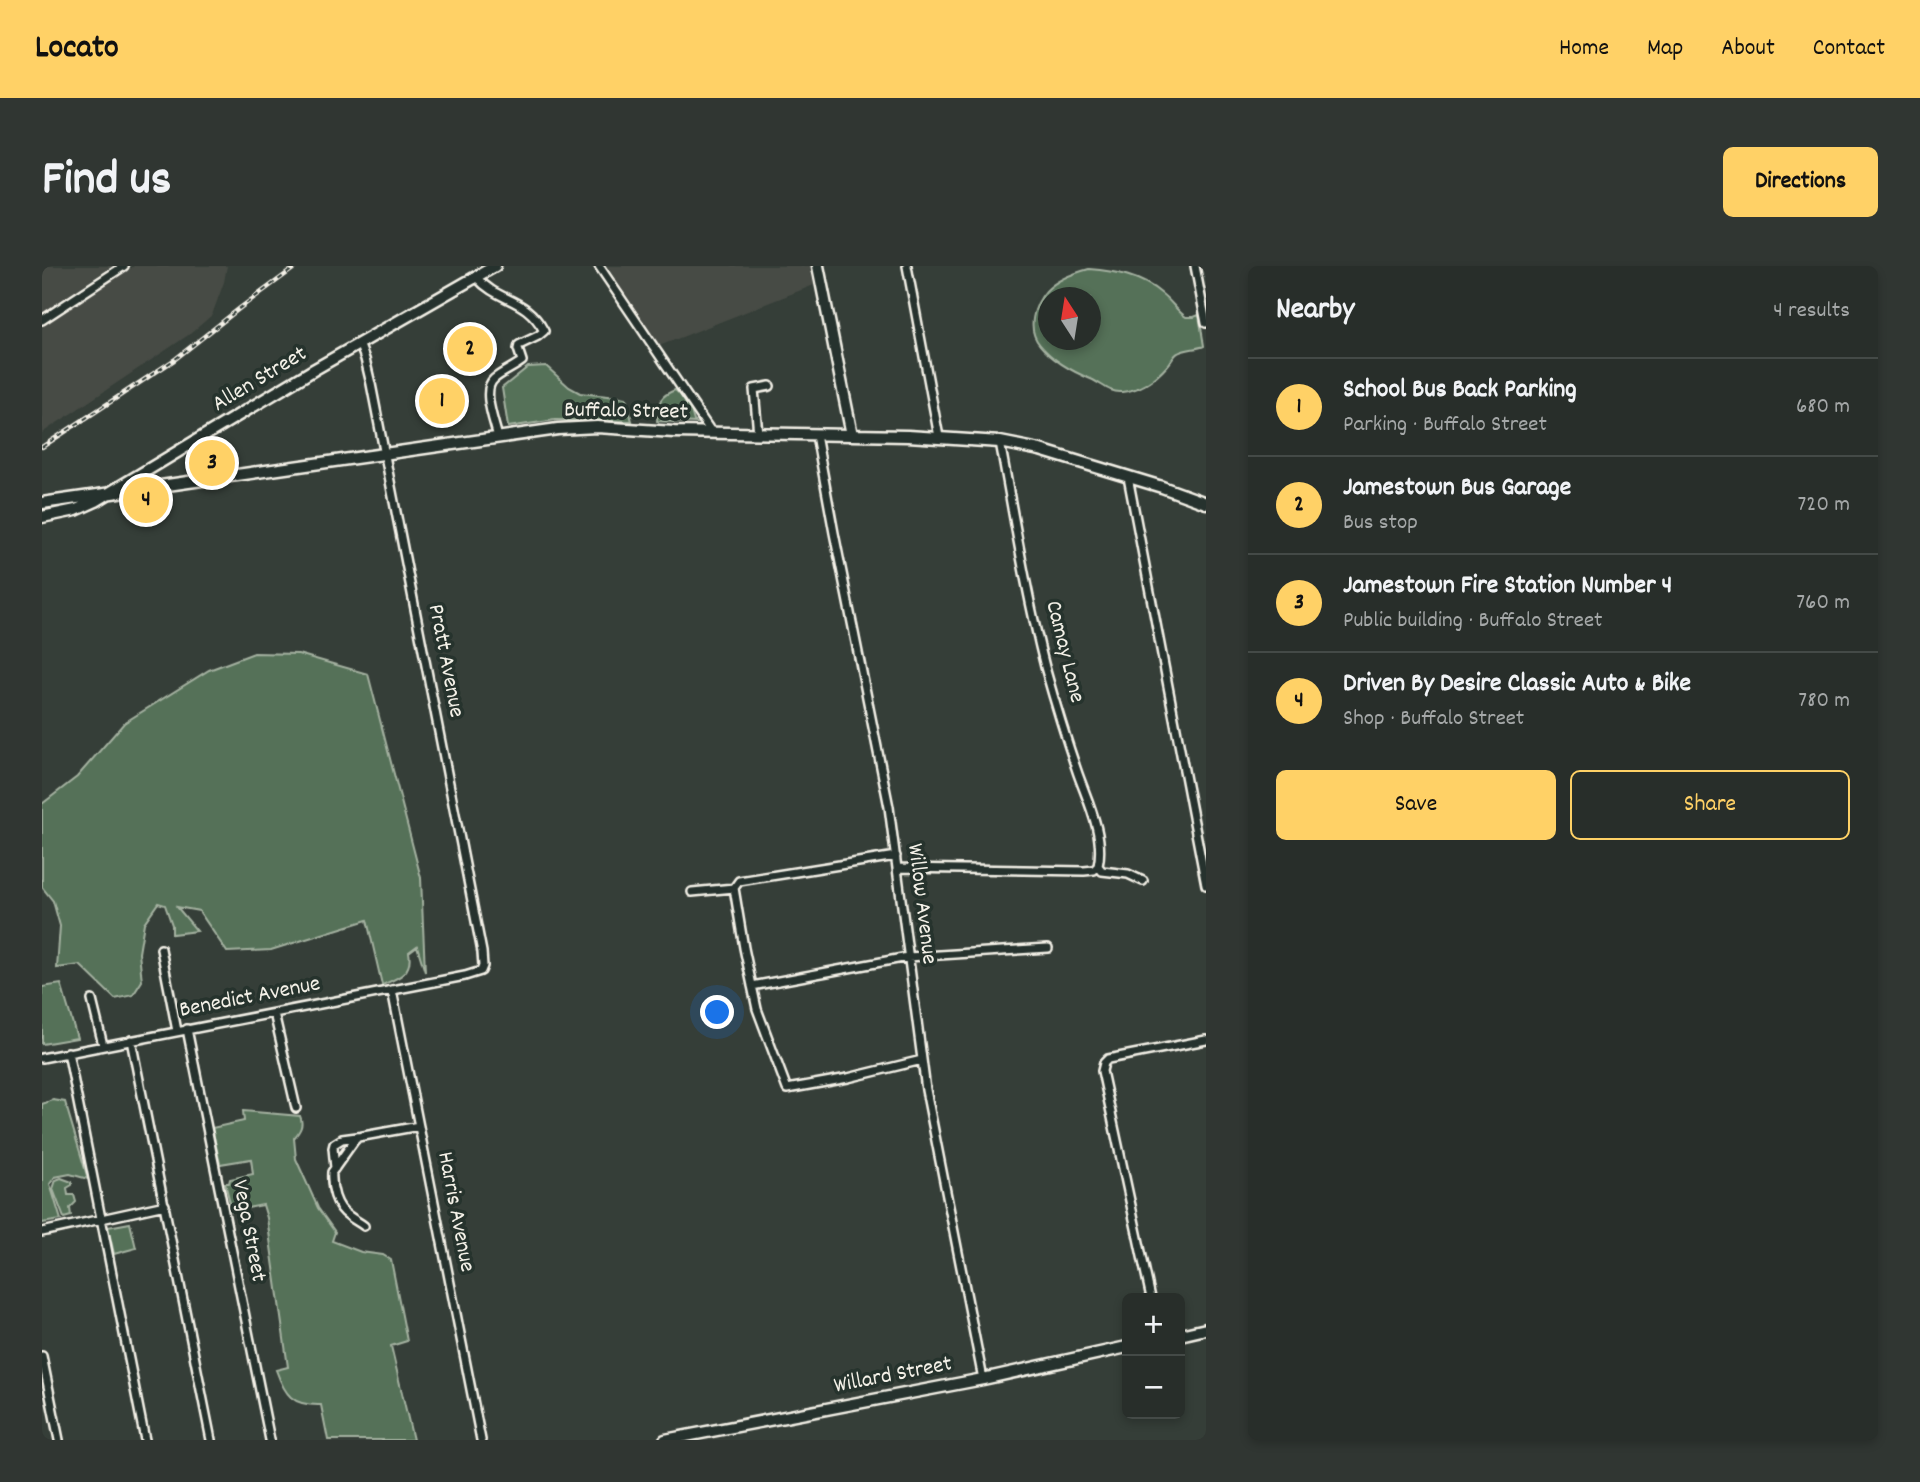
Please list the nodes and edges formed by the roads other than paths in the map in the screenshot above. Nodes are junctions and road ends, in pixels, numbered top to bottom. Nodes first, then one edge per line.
1 (124, 266) edge
2 (495, 266) edge
3 (599, 266) edge
4 (818, 266) edge
5 (907, 266) edge
6 (1195, 266) edge
7 (476, 277) junction
8 (42, 320) edge
9 (1206, 323) edge
10 (359, 343) junction
11 (770, 386) dead end
12 (712, 433) junction
13 (758, 434) junction
14 (816, 435) junction
15 (852, 435) junction
16 (498, 438) junction
17 (939, 438) junction
18 (1000, 442) junction
19 (384, 454) junction
20 (1128, 477) junction
21 (110, 493) junction
22 (66, 499) junction
23 (42, 503) edge
24 (1206, 503) edge
25 (69, 512) junction
26 (42, 517) edge
27 (897, 856) junction
28 (1098, 866) junction
29 (898, 868) junction
30 (1143, 881) dead end
31 (1206, 885) edge
32 (734, 888) junction
33 (692, 892) dead end
34 (1048, 948) dead end
35 (161, 949) dead end
36 (908, 957) junction
37 (465, 976) joint
38 (752, 986) junction
39 (393, 990) junction
40 (92, 1000) dead end
41 (275, 1013) junction
42 (187, 1029) junction
43 (177, 1031) junction
44 (131, 1040) junction
45 (1206, 1040) edge
46 (103, 1045) junction
47 (68, 1052) junction
48 (42, 1058) edge
49 (922, 1060) junction
50 (296, 1108) dead end
51 (419, 1126) junction
52 (358, 1137) junction
53 (335, 1168) junction
54 (165, 1205) junction
55 (101, 1220) junction
56 (364, 1226) dead end
57 (42, 1232) edge
58 (1151, 1293) edge
59 (1206, 1329) edge
60 (1185, 1334) edge
61 (1122, 1348) edge
62 (42, 1356) edge
63 (983, 1378) junction
64 (708, 1436) edge
65 (59, 1440) edge
66 (145, 1440) edge
67 (211, 1440) edge
68 (270, 1440) edge
69 (481, 1440) edge
70 (665, 1440) edge

1 - 8 street
2 - 7 street, Allen Street
3 - 12 street
4 - 15 street
5 - 17 street
6 - 9 street
7 - 10 street, Allen Street
7 - 16 street
10 - 19 street, Pratt Avenue
10 - 21 street, Allen Street
11 - 13 street
12 - 13 street, Buffalo Street
12 - 16 street, Buffalo Street
13 - 14 street, Buffalo Street
14 - 15 street, Buffalo Street
14 - 27 street, Willow Avenue
15 - 17 street, Buffalo Street
16 - 19 street, Buffalo Street
17 - 18 street, Buffalo Street
18 - 20 street, Buffalo Street
18 - 28 street, Camay Lane
19 - 21 street, Buffalo Street
19 - 37 street, Pratt Avenue
20 - 24 street, Buffalo Street
20 - 31 street
21 - 22 street, Buffalo Street
21 - 25 street, Allen Street
22 - 23 street, Buffalo Street
22 - 25 street
25 - 26 street, Allen Street
27 - 29 street, Willow Avenue
27 - 32 street
28 - 29 street
28 - 30 street
29 - 36 street, Willow Avenue
32 - 33 street
32 - 38 street
34 - 36 street
35 - 43 street
36 - 38 street
36 - 49 street, Willow Avenue
37 - 39 street, Benedict Avenue
38 - 49 street
39 - 41 street, Benedict Avenue
39 - 51 street, Harris Avenue
40 - 46 street
41 - 42 street, Benedict Avenue
41 - 50 street
42 - 43 street, Benedict Avenue
42 - 68 street, Vega Street
43 - 44 street, Benedict Avenue
44 - 46 street, Benedict Avenue
44 - 54 street
45 - 58 street
46 - 47 street, Benedict Avenue
47 - 48 street, Benedict Avenue
47 - 55 street
49 - 63 street, Willow Avenue
51 - 52 street
51 - 69 street, Harris Avenue
52 - 53 street
52 - 53 street
53 - 56 street
54 - 55 street
54 - 67 street
55 - 57 street
55 - 66 street
59 - 60 street
61 - 63 street, Willard Street
62 - 65 street
63 - 64 street, Willard Street
64 - 70 street, Willard Street

